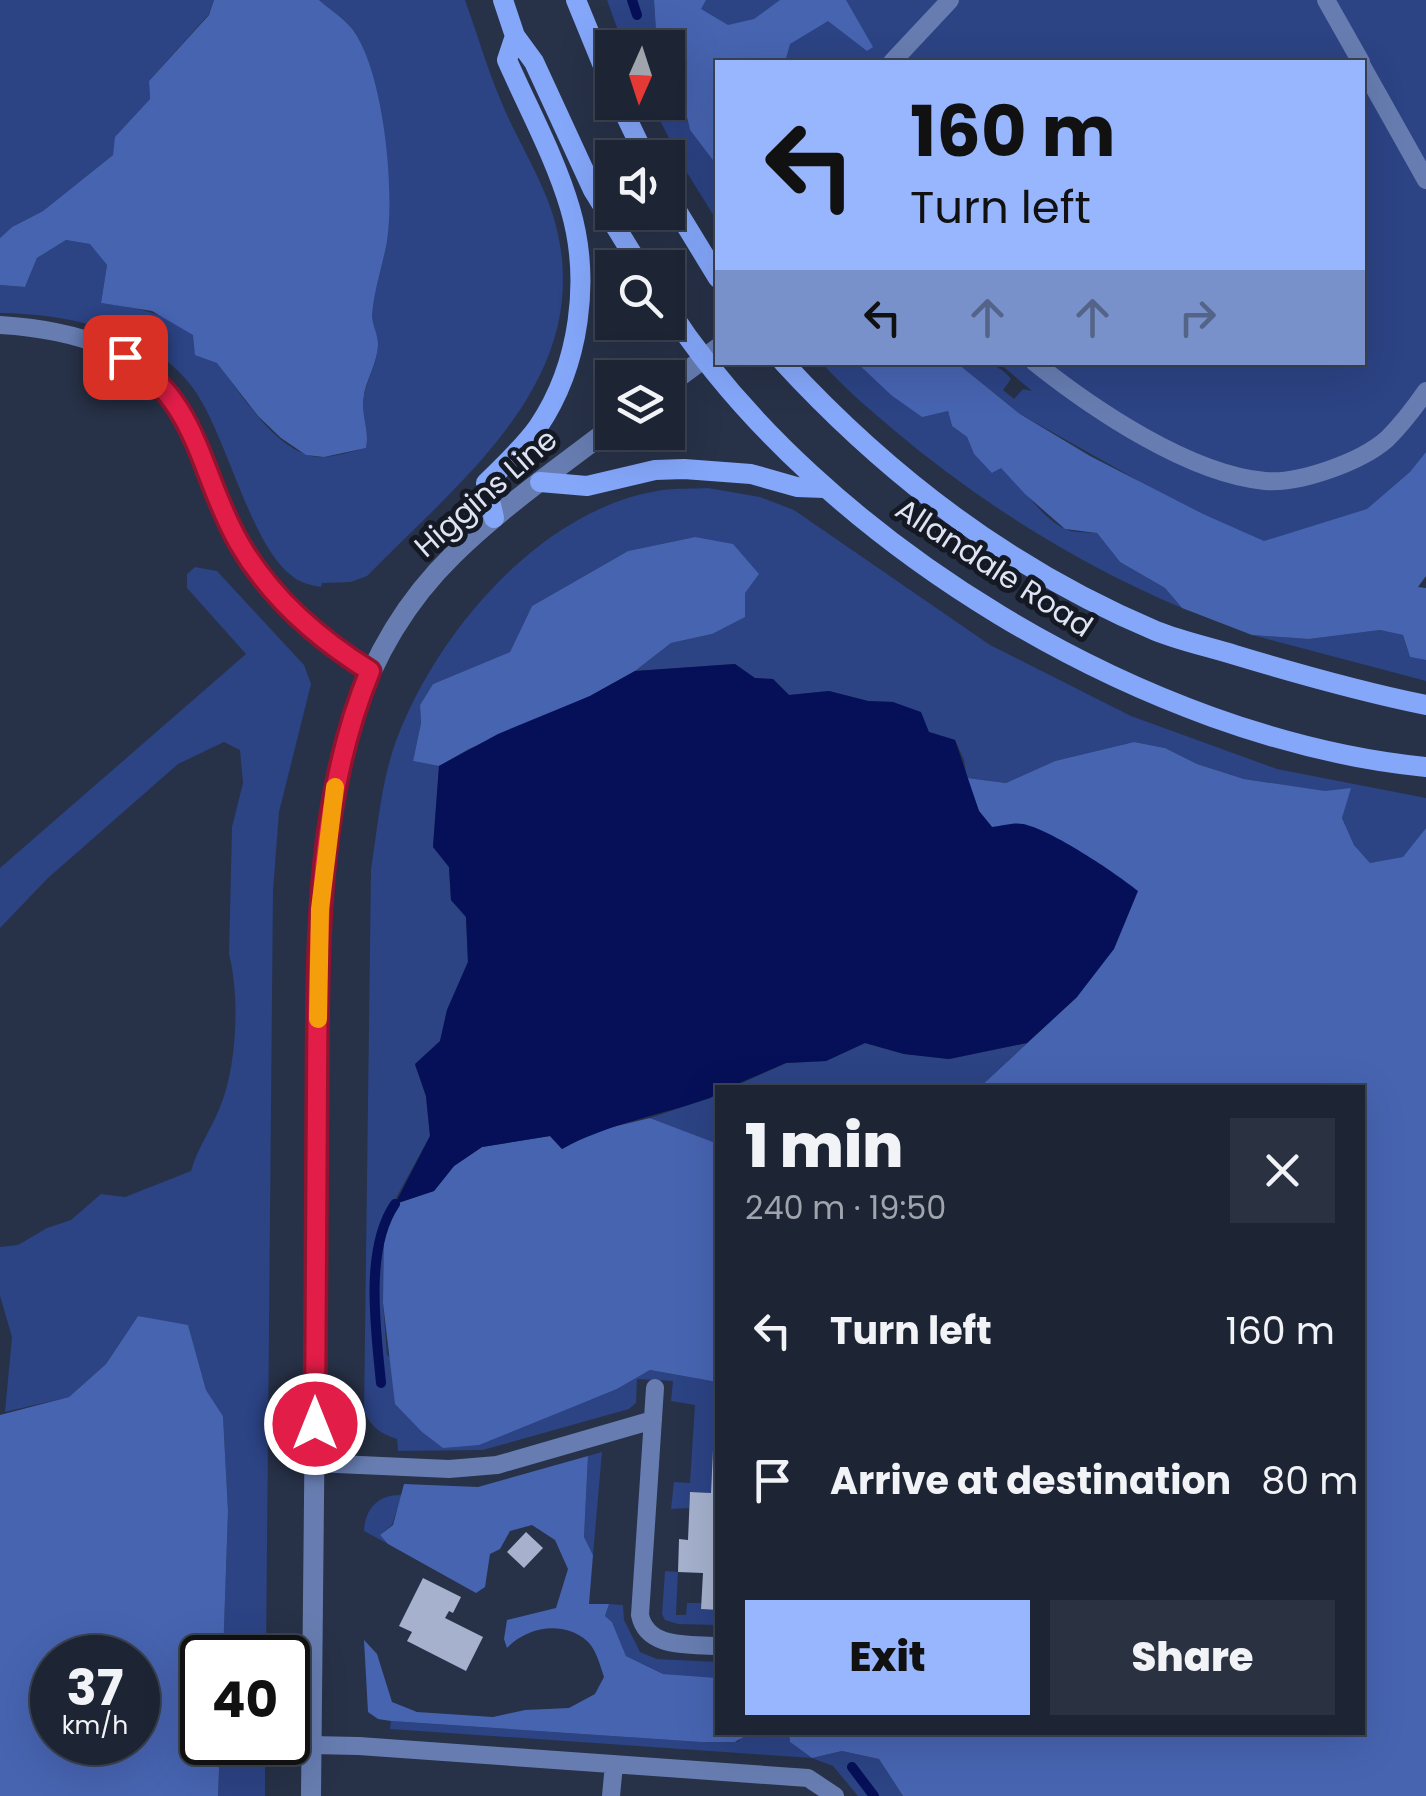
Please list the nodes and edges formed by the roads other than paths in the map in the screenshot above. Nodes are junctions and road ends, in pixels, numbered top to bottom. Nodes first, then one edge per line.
1 (503, 0) edge
2 (576, 0) edge
3 (950, 0) edge
4 (1326, 0) edge
5 (515, 36) junction
6 (595, 46) edge
7 (894, 60) edge
8 (1360, 60) edge
9 (1365, 69) edge
10 (1426, 180) edge
11 (685, 224) edge
12 (629, 250) edge
13 (715, 273) edge
14 (0, 325) edge
15 (685, 326) edge
16 (710, 353) edge
17 (720, 365) edge
18 (786, 365) edge
19 (1038, 365) edge
20 (685, 372) edge
21 (1426, 391) edge
22 (595, 440) edge
23 (540, 482) junction
24 (824, 488) junction
25 (494, 518) junction
26 (370, 671) junction
27 (1426, 705) edge
28 (1426, 767) edge
29 (655, 1388) dead end
30 (653, 1420) junction
31 (315, 1463) junction
32 (715, 1646) edge
33 (311, 1745) junction
34 (614, 1764) junction
35 (311, 1796) edge
36 (612, 1796) edge
37 (835, 1796) edge

1 - 5 main road
2 - 6 main road
3 - 7 lane
4 - 8 lane
5 - 12 main road
5 - 25 main road
9 - 10 lane
11 - 13 main road
14 - 26 lane
15 - 16 main road, Allandale Road
16 - 20 street
17 - 24 main road, Allandale Road
18 - 27 main road, Allandale Road
19 - 21 lane
22 - 23 street, Higgins Line
23 - 24 main road
23 - 25 street, Higgins Line
24 - 28 main road, Allandale Road
25 - 26 street, Higgins Line
26 - 31 street, Higgins Line
29 - 30 lane
30 - 31 lane
30 - 32 lane
31 - 33 street, Higgins Line
33 - 34 lane
33 - 35 street, Higgins Line
34 - 36 lane
34 - 37 lane

